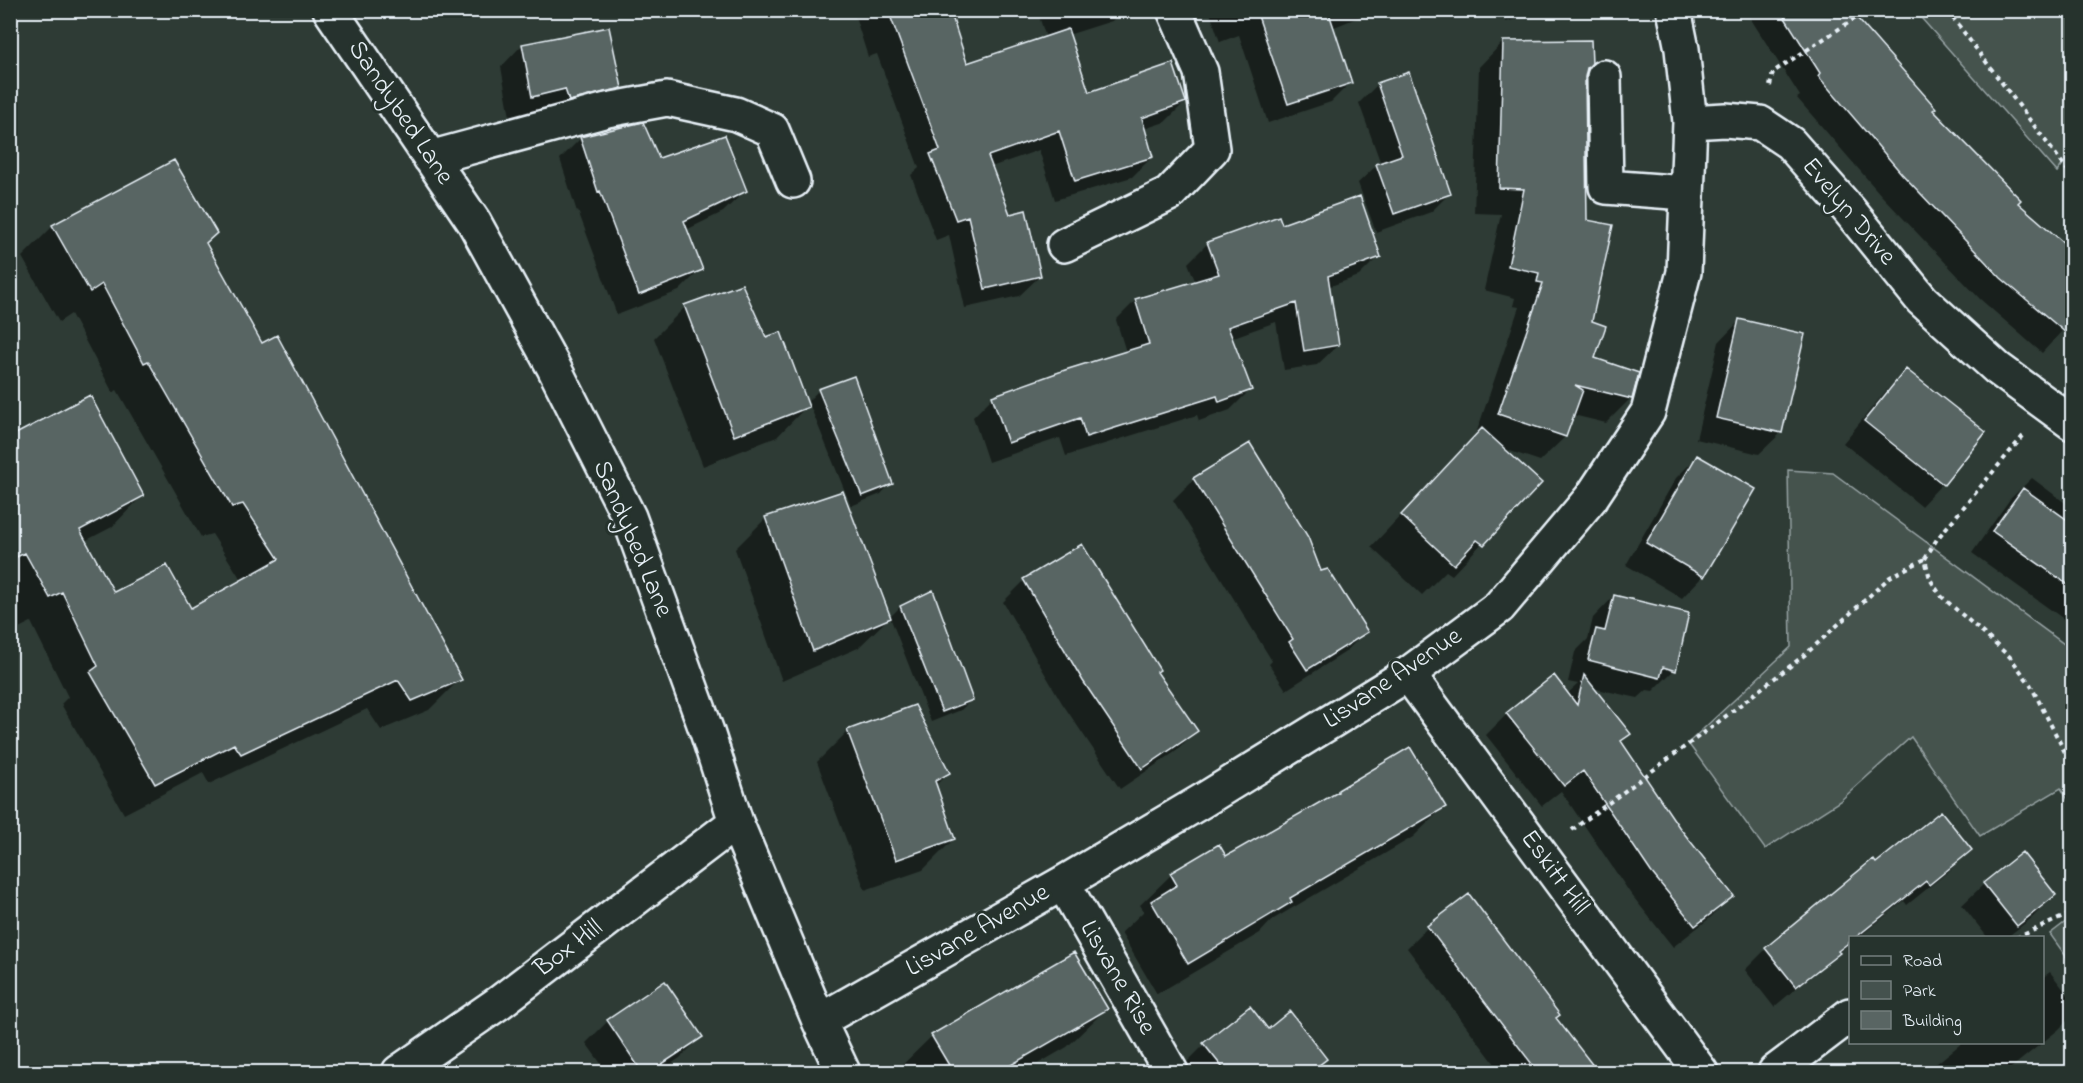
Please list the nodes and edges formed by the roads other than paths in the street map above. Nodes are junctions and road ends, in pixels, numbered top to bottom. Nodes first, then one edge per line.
1 (330, 10) edge
2 (1174, 10) edge
3 (1674, 10) edge
4 (1604, 77) dead end
5 (1690, 123) junction
6 (430, 158) junction
7 (793, 181) dead end
8 (1686, 193) junction
9 (1064, 245) dead end
10 (2062, 414) edge
11 (1408, 674) junction
12 (736, 822) junction
13 (1063, 883) junction
14 (1849, 1016) edge
15 (819, 1021) junction
16 (399, 1072) edge
17 (843, 1072) edge
18 (1171, 1072) edge
19 (1701, 1072) edge
20 (1775, 1072) edge

1 - 6 street, Sandybed Lane
2 - 9 street
3 - 5 street
4 - 8 street
5 - 8 street, Lisvane Avenue
5 - 10 street, Evelyn Drive
6 - 7 street
6 - 12 street, Sandybed Lane
8 - 11 street, Lisvane Avenue
11 - 13 street, Lisvane Avenue
11 - 19 street, Eskitt Hill
12 - 15 street, Sandybed Lane
12 - 16 street, Box Hill
13 - 15 street, Lisvane Avenue
13 - 18 street, Lisvane Rise
14 - 20 street
15 - 17 street, Sandybed Lane

